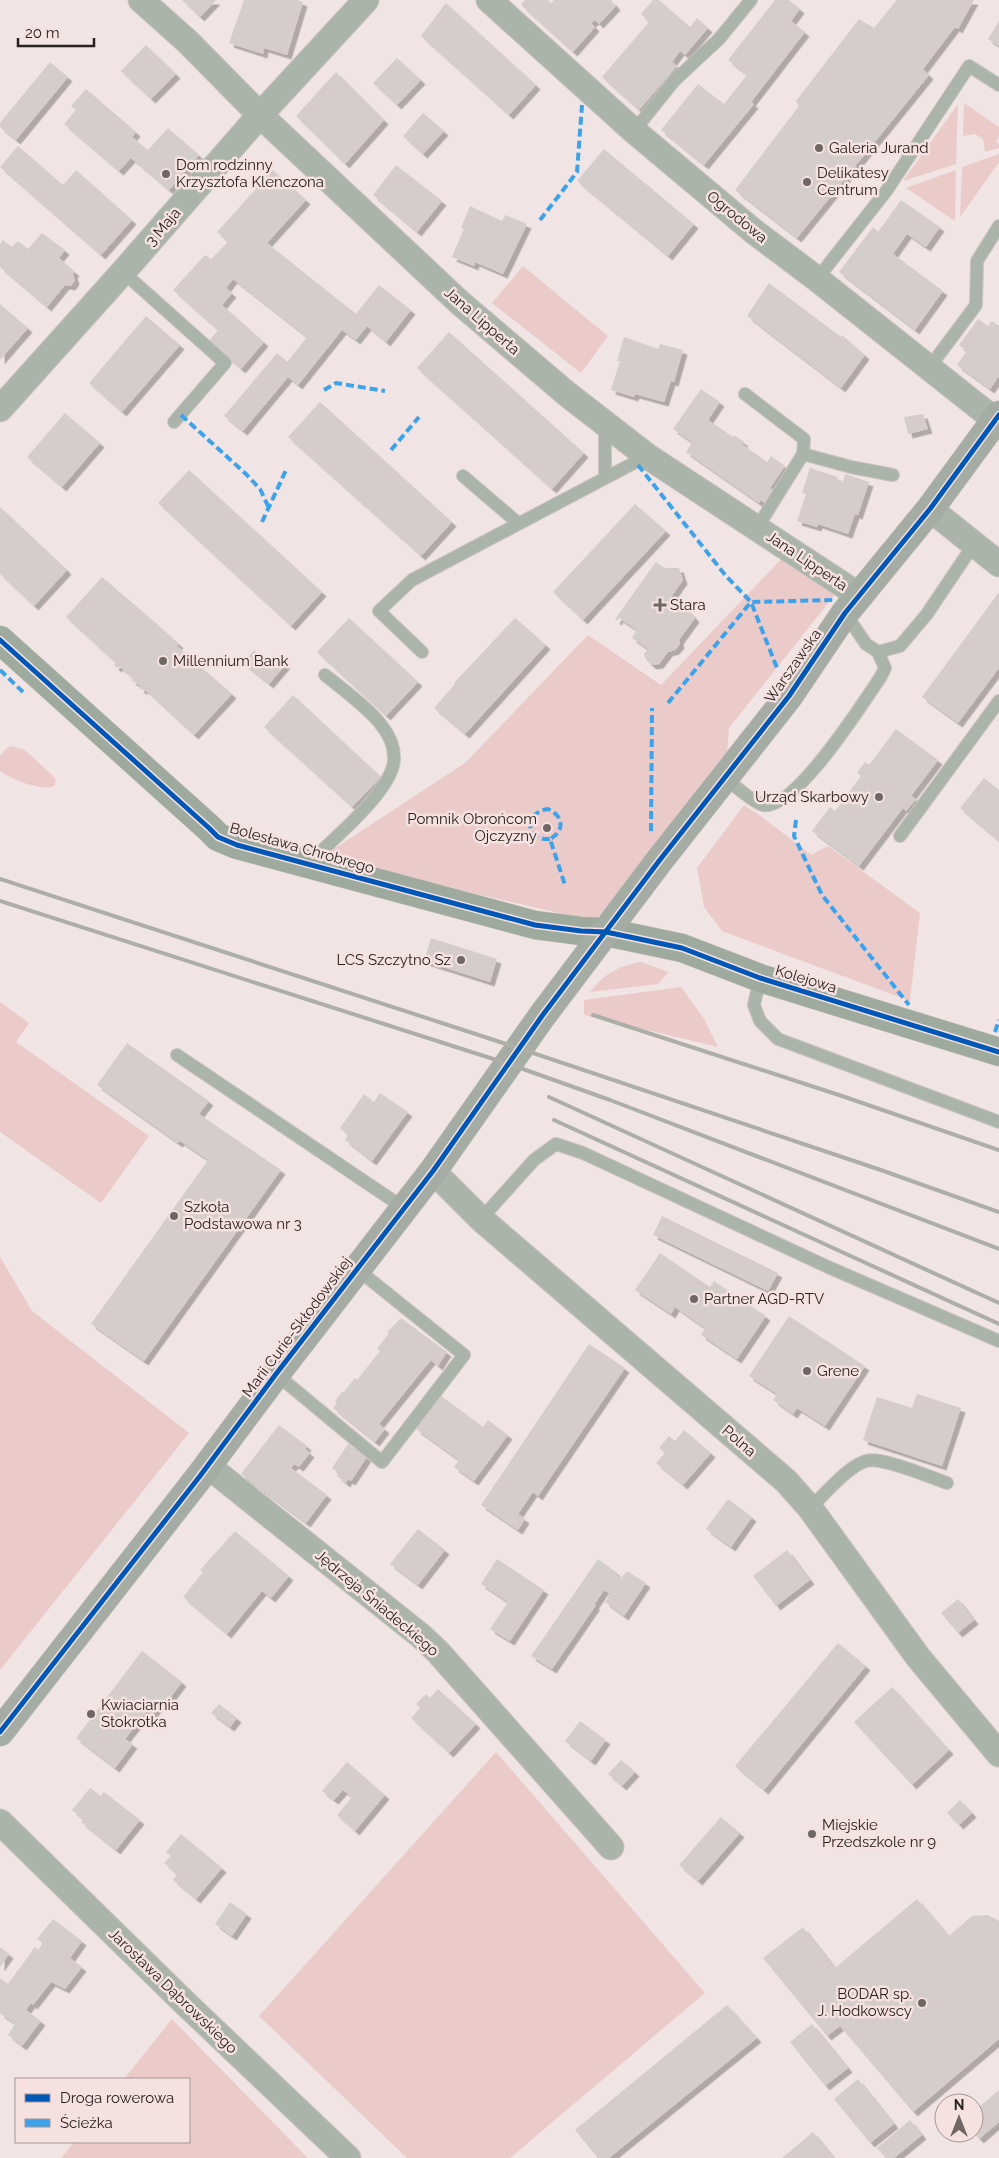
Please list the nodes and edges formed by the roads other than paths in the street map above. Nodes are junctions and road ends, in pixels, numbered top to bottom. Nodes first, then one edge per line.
1 (141, 0) edge
2 (366, 0) edge
3 (752, 0) edge
4 (501, 4) edge
5 (999, 85) edge
6 (260, 115) junction
7 (634, 131) junction
8 (999, 226) edge
9 (123, 272) junction
10 (817, 279) junction
11 (929, 368) junction
12 (745, 394) dead end
13 (0, 409) edge
14 (997, 418) edge
15 (174, 422) dead end
16 (605, 426) junction
17 (803, 454) junction
18 (647, 456) junction
19 (892, 475) dead end
20 (463, 476) dead end
21 (605, 476) junction
22 (930, 509) junction
23 (518, 523) junction
24 (757, 528) junction
25 (974, 544) junction
26 (999, 564) edge
27 (853, 605) junction
28 (4, 650) edge
29 (422, 652) dead end
30 (878, 652) junction
31 (325, 674) dead end
32 (999, 701) edge
33 (726, 778) junction
34 (900, 836) dead end
35 (308, 865) junction
36 (606, 932) junction
37 (760, 978) junction
38 (999, 1052) edge
39 (177, 1055) dead end
40 (999, 1122) edge
41 (433, 1170) junction
42 (404, 1208) junction
43 (481, 1219) junction
44 (357, 1269) junction
45 (999, 1340) edge
46 (276, 1374) junction
47 (208, 1466) junction
48 (947, 1483) dead end
49 (810, 1508) junction
50 (0, 1732) edge
51 (999, 1754) edge
52 (0, 1822) edge
53 (611, 1847) dead end
54 (348, 2158) edge

1 - 6 street, Jana Lipperta
2 - 6 street, 3 Maja
3 - 7 lane
4 - 7 street, Ogrodowa
5 - 10 lane
6 - 9 street, 3 Maja
6 - 16 street, Jana Lipperta
7 - 10 street, Ogrodowa
8 - 11 lane
9 - 13 street, 3 Maja
9 - 15 lane
10 - 11 street, Ogrodowa
11 - 14 street, Ogrodowa
12 - 17 lane
14 - 22 main road, Warszawska
16 - 18 street, Jana Lipperta
16 - 21 lane
17 - 19 lane
17 - 24 lane
18 - 21 lane
18 - 24 street, Jana Lipperta
20 - 23 lane
21 - 23 lane
22 - 25 street
22 - 27 main road, Warszawska
23 - 29 lane
24 - 27 street, Jana Lipperta
25 - 26 street
25 - 30 lane
27 - 30 lane
27 - 33 main road, Warszawska
28 - 35 street, Bolesława Chrobrego
30 - 33 lane
31 - 35 lane
32 - 34 lane
33 - 36 main road, Warszawska
35 - 36 street, Bolesława Chrobrego
36 - 37 street, Kolejowa
36 - 41 main road, Marii Curie-Skłodowskiej
37 - 38 street, Kolejowa
37 - 40 lane
39 - 42 lane
41 - 42 main road, Marii Curie-Skłodowskiej
41 - 43 street, Polna
42 - 44 main road, Marii Curie-Skłodowskiej
43 - 45 lane
43 - 49 street, Polna
44 - 46 main road, Marii Curie-Skłodowskiej
44 - 46 lane
46 - 47 main road, Marii Curie-Skłodowskiej
47 - 50 main road, Marii Curie-Skłodowskiej
47 - 53 street, Jędrzeja Śniadeckiego
48 - 49 lane
49 - 51 street, Polna
52 - 54 street, Jarosława Dąbrowskiego

